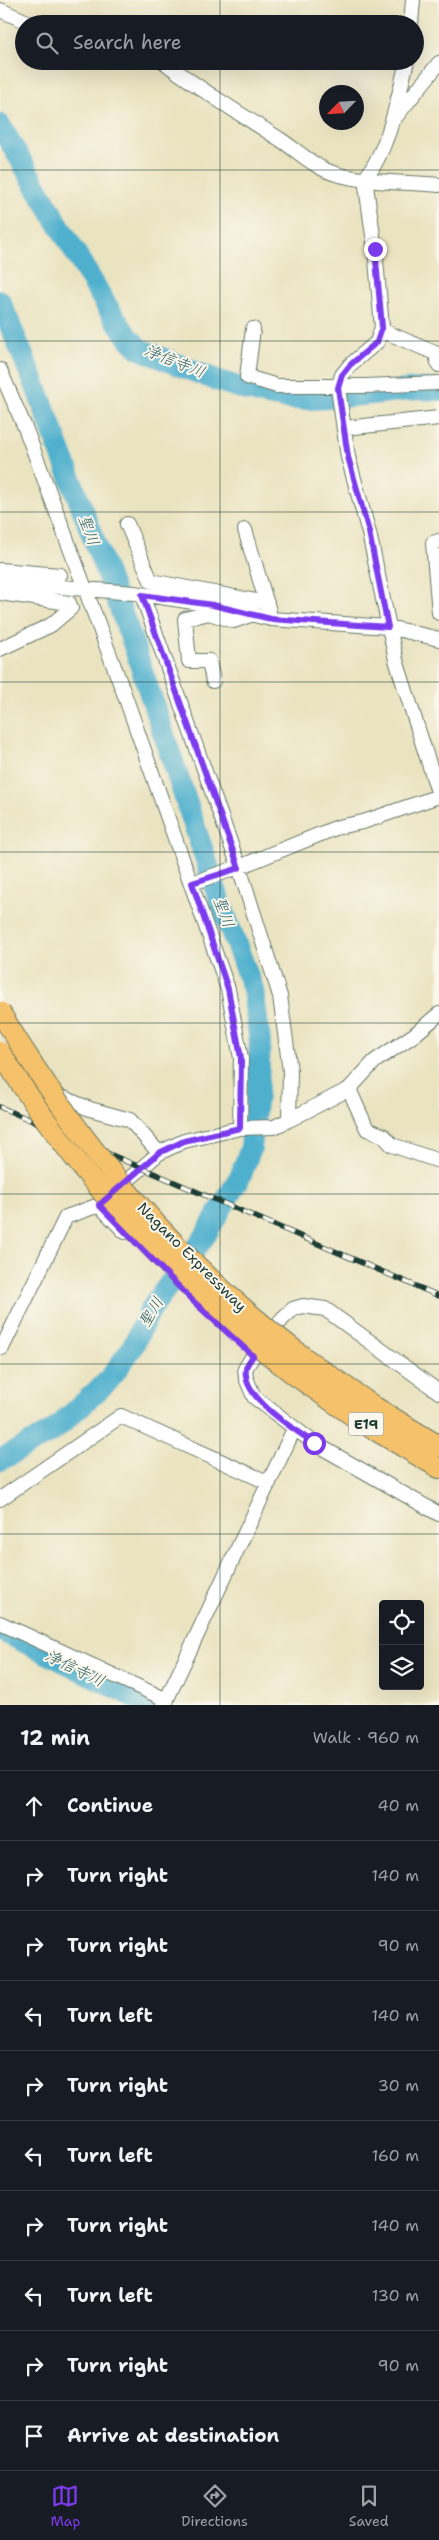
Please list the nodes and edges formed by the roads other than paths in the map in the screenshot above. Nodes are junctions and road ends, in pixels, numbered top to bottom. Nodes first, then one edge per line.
1 (413, 0) edge
2 (0, 10) edge
3 (412, 15) edge
4 (15, 17) edge
5 (439, 63) edge
6 (175, 70) edge
7 (405, 70) edge
8 (391, 124) junction
9 (365, 179) junction
10 (439, 185) edge
11 (253, 329) dead end
12 (381, 330) junction
13 (439, 365) edge
14 (0, 370) edge
15 (439, 383) edge
16 (339, 387) junction
17 (439, 418) edge
18 (345, 428) junction
19 (127, 524) dead end
20 (245, 530) dead end
21 (439, 541) edge
22 (437, 565) edge
23 (0, 570) edge
24 (60, 575) dead end
25 (0, 582) edge
26 (86, 588) junction
27 (0, 593) edge
28 (138, 594) junction
29 (266, 603) junction
30 (439, 613) edge
31 (253, 614) junction
32 (271, 619) junction
33 (388, 627) junction
34 (439, 639) edge
35 (0, 649) edge
36 (213, 681) dead end
37 (436, 778) edge
38 (439, 795) edge
39 (239, 868) junction
40 (192, 883) junction
41 (0, 1012) edge
42 (439, 1014) edge
43 (0, 1052) edge
44 (0, 1066) edge
45 (349, 1089) junction
46 (289, 1120) junction
47 (240, 1128) junction
48 (159, 1153) junction
49 (439, 1161) edge
50 (99, 1205) junction
51 (0, 1347) edge
52 (253, 1356) junction
53 (439, 1392) edge
54 (294, 1429) junction
55 (439, 1446) edge
56 (439, 1468) edge
57 (269, 1484) junction
58 (0, 1499) edge
59 (439, 1514) edge
60 (0, 1623) edge
61 (165, 1702) edge

1 - 3 street
2 - 4 street
5 - 8 street
6 - 9 street
7 - 8 street
8 - 9 street
9 - 10 street
9 - 12 street
11 - 16 street
12 - 13 street
12 - 16 street
14 - 26 street
15 - 16 street
16 - 18 street
17 - 18 street
18 - 33 street
19 - 29 street
20 - 29 street
21 - 22 street
22 - 30 street
23 - 24 street
25 - 26 street
26 - 28 street
26 - 40 street
27 - 35 street
28 - 31 street
28 - 39 street
29 - 32 street
31 - 32 street
31 - 36 street
32 - 33 street
33 - 34 street
33 - 37 street
37 - 38 street
38 - 39 street
39 - 40 street
39 - 46 street
40 - 47 street
41 - 55 highway, Nagano Expressway / E19, bridge
42 - 45 street
43 - 56 highway, Nagano Expressway / E19, bridge
44 - 48 street
45 - 46 street
45 - 49 street
46 - 47 street
47 - 48 street
48 - 50 street
50 - 51 street
50 - 52 street
52 - 53 street
52 - 54 street
54 - 57 street
54 - 59 street
57 - 58 street
57 - 61 street
60 - 61 street

